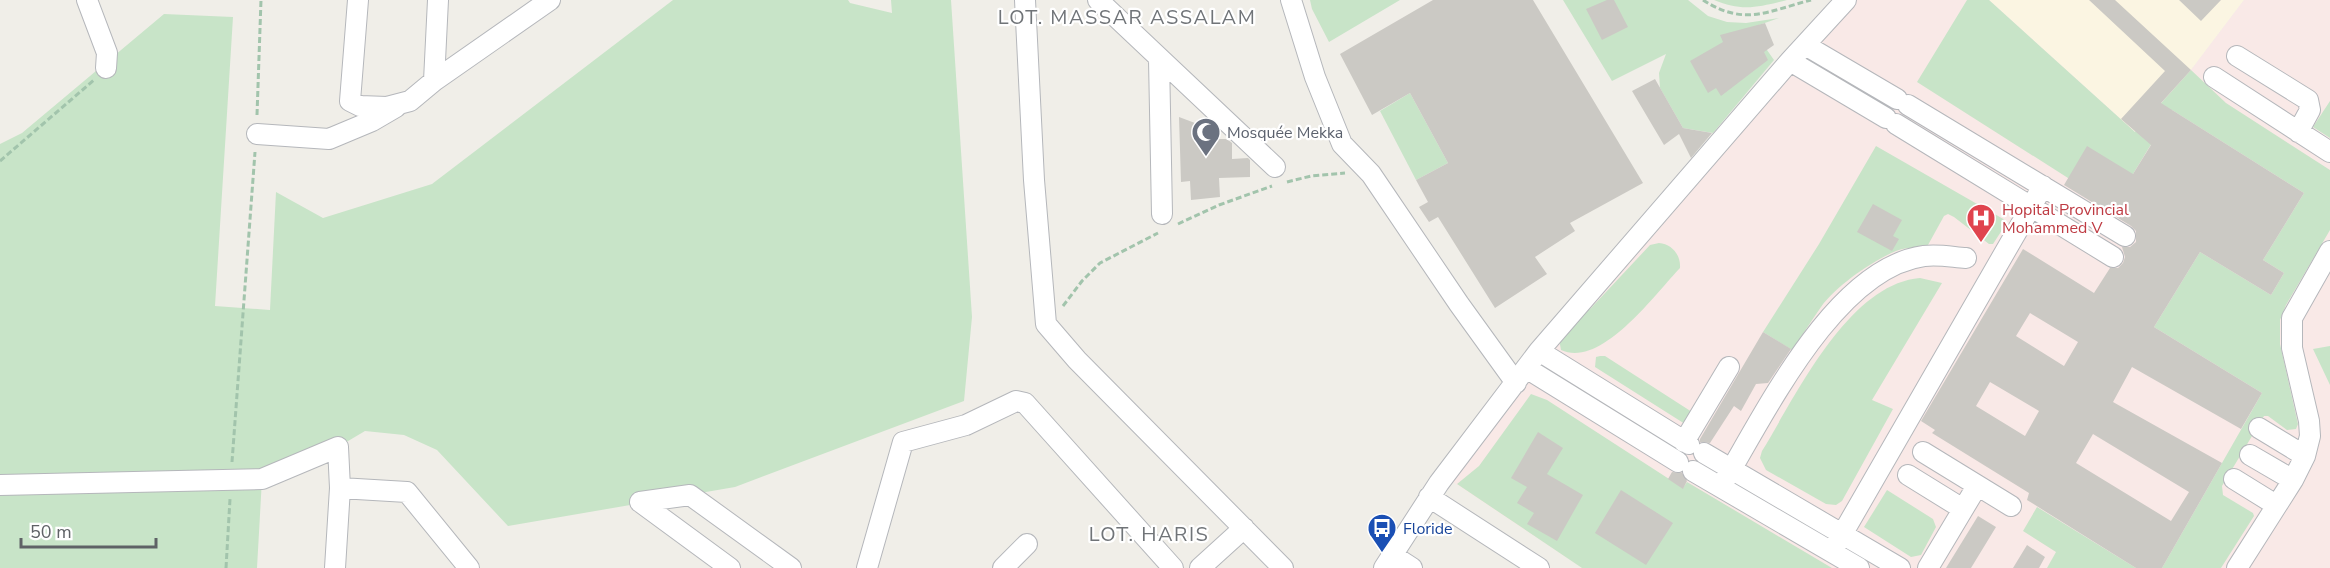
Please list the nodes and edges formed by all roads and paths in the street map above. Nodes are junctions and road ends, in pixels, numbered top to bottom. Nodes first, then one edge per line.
1 (87, 0) edge
2 (261, 0) edge
3 (358, 0) edge
4 (438, 0) edge
5 (1025, 0) edge
6 (1098, 0) edge
7 (1292, 0) edge
8 (1703, 0) edge
9 (1811, 0) edge
10 (1846, 0) edge
11 (540, 3) edge
12 (1804, 45) junction
13 (2237, 56) dead end
14 (1160, 59) junction
15 (1790, 61) junction
16 (106, 68) joint
17 (2214, 77) dead end
18 (434, 81) junction
19 (401, 104) junction
20 (2298, 132) junction
21 (256, 134) junction
22 (2330, 152) edge
23 (0, 160) edge
24 (1275, 167) dead end
25 (1371, 174) junction
26 (2043, 186) junction
27 (2031, 207) junction
28 (1165, 224) junction
29 (2125, 236) dead end
30 (2330, 251) edge
31 (2113, 257) dead end
32 (1966, 258) dead end
33 (1046, 324) junction
34 (1539, 351) junction
35 (1729, 367) dead end
36 (1521, 375) junction
37 (2259, 428) dead end
38 (1692, 446) junction
39 (1923, 452) dead end
40 (2250, 455) dead end
41 (2305, 456) junction
42 (1732, 470) junction
43 (1908, 475) dead end
44 (2234, 478) dead end
45 (231, 480) junction
46 (2293, 480) junction
47 (0, 485) edge
48 (1977, 486) junction
49 (340, 488) junction
50 (1721, 488) junction
51 (1429, 497) junction
52 (2277, 505) junction
53 (2011, 506) dead end
54 (1963, 509) junction
55 (1244, 528) junction
56 (1836, 543) junction
57 (1027, 544) dead end
58 (1388, 561) edge
59 (226, 568) edge
60 (335, 568) edge
61 (469, 568) edge
62 (730, 568) edge
63 (791, 568) edge
64 (867, 568) edge
65 (1003, 568) edge
66 (1173, 568) edge
67 (1200, 568) edge
68 (1283, 568) edge
69 (1412, 568) edge
70 (1539, 568) edge
71 (1859, 568) edge
72 (1900, 568) edge
73 (1928, 568) edge
74 (2237, 568) edge

1 - 16 street
2 - 21 path
3 - 19 street
4 - 18 street
5 - 33 street
6 - 14 street
7 - 25 street
8 - 9 path
10 - 12 street
11 - 18 street
12 - 15 street
12 - 26 street
13 - 20 street
14 - 24 street
14 - 28 street
15 - 27 street
15 - 34 street
16 - 23 path
17 - 20 street
18 - 19 street
19 - 21 street
20 - 22 street
21 - 45 path
25 - 28 path
25 - 36 street
26 - 27 street
26 - 29 street
27 - 31 street
27 - 56 street
28 - 33 path
30 - 41 street
32 - 42 street
33 - 55 street
34 - 36 street
34 - 38 street
35 - 38 street
36 - 50 street
36 - 51 street
37 - 41 street
38 - 42 street
39 - 48 street
40 - 46 street
41 - 46 street
42 - 50 street
42 - 56 street
43 - 54 street
44 - 52 street
45 - 47 street
45 - 49 street
45 - 59 path
46 - 52 street
48 - 53 street
48 - 54 street
49 - 60 street
49 - 61 street
50 - 56 street
51 - 58 street
51 - 70 street
52 - 74 street
54 - 73 street
55 - 67 street
55 - 68 street
56 - 71 street
56 - 72 street
57 - 65 street
58 - 69 street
62 - 63 street
64 - 66 street

